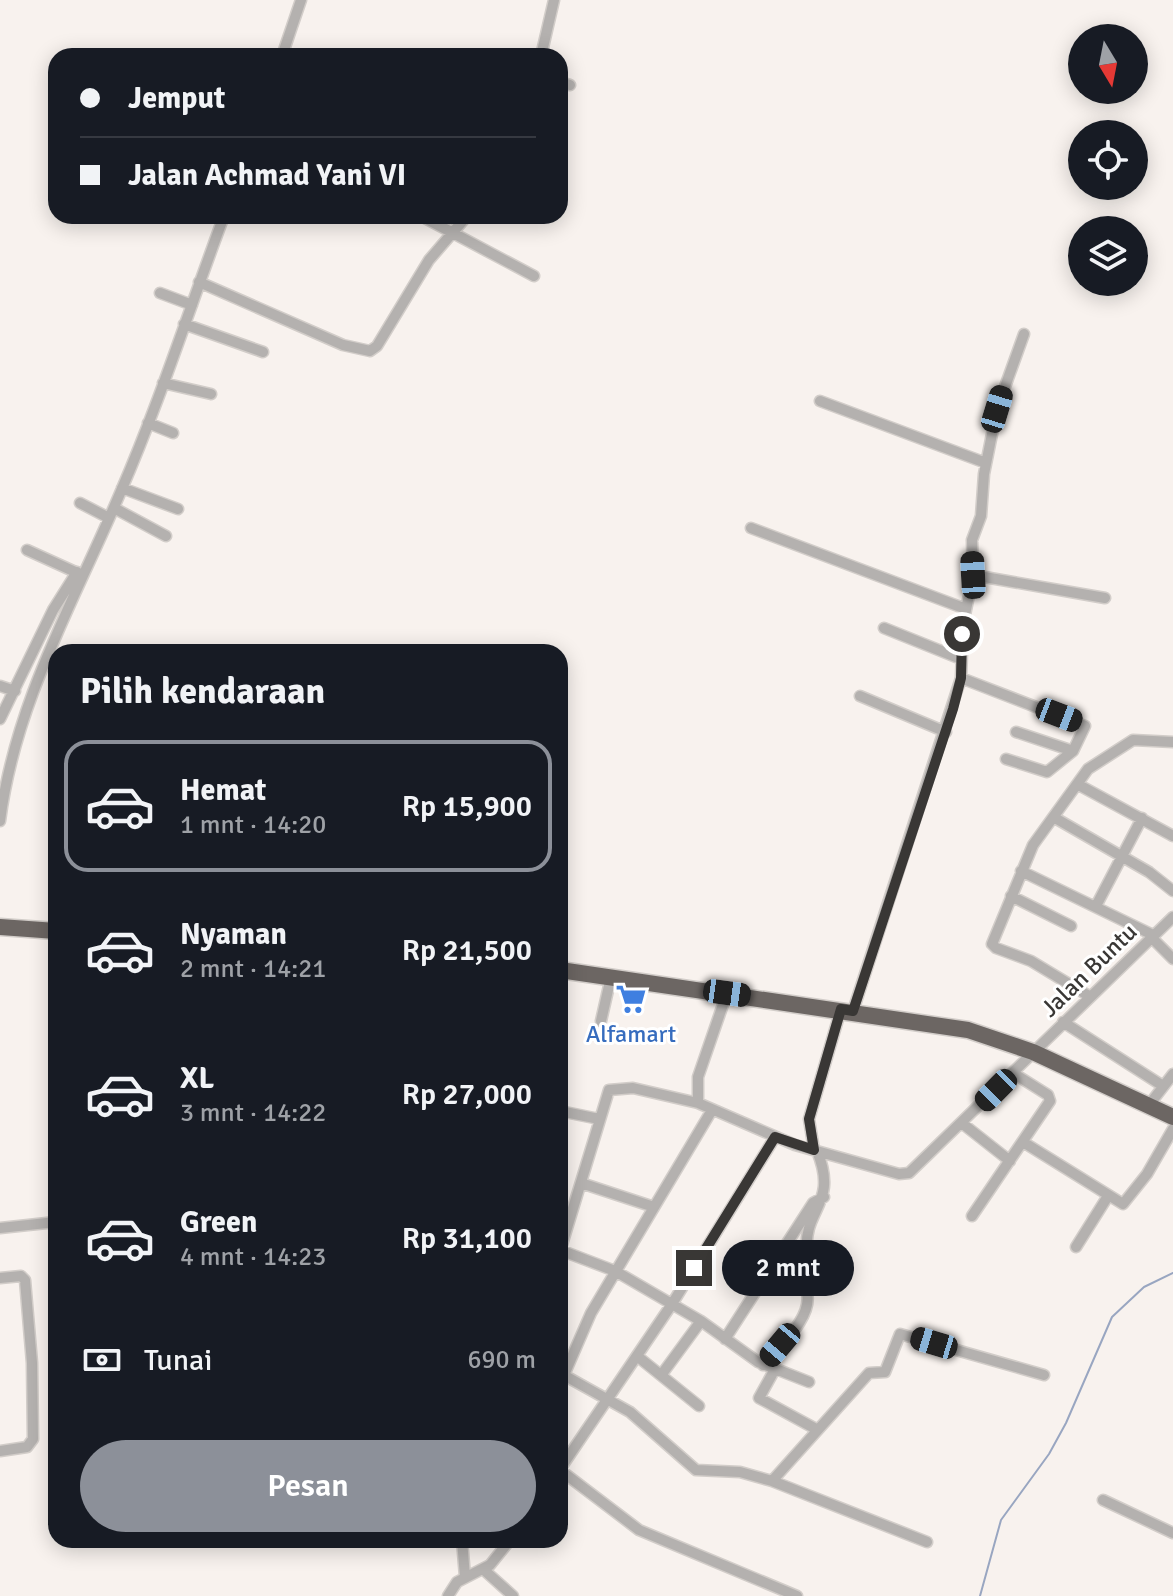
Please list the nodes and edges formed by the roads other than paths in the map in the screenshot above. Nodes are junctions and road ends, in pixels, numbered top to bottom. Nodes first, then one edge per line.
1 (301, 0) edge
2 (554, 0) edge
3 (285, 48) edge
4 (543, 48) edge
5 (221, 224) edge
6 (435, 224) edge
7 (460, 224) edge
8 (452, 234) junction
9 (534, 276) dead end
10 (199, 282) junction
11 (160, 293) dead end
12 (192, 305) junction
13 (184, 324) junction
14 (1024, 334) dead end
15 (263, 352) dead end
16 (163, 383) junction
17 (211, 394) dead end
18 (820, 401) dead end
19 (148, 423) junction
20 (173, 433) dead end
21 (986, 463) junction
22 (122, 488) junction
23 (80, 503) dead end
24 (178, 509) dead end
25 (112, 513) junction
26 (751, 528) dead end
27 (166, 536) dead end
28 (27, 550) dead end
29 (80, 574) junction
30 (973, 575) junction
31 (1105, 598) dead end
32 (966, 609) junction
33 (884, 628) dead end
34 (51, 644) edge
35 (48, 650) edge
36 (32, 654) junction
37 (961, 659) junction
38 (44, 660) junction
39 (961, 678) junction
40 (0, 686) edge
41 (15, 691) junction
42 (860, 696) dead end
43 (0, 719) edge
44 (946, 732) junction
45 (1016, 732) dead end
46 (1173, 742) edge
47 (1073, 751) junction
48 (1006, 759) dead end
49 (1077, 784) junction
50 (1055, 818) junction
51 (1142, 818) junction
52 (0, 821) edge
53 (1172, 832) edge
54 (1123, 858) junction
55 (1021, 871) junction
56 (1173, 891) edge
57 (1011, 896) junction
58 (1096, 906) junction
59 (1173, 917) edge
60 (1071, 926) dead end
61 (0, 927) edge
62 (48, 930) edge
63 (1152, 936) junction
64 (1173, 959) edge
65 (568, 971) edge
66 (611, 977) junction
67 (727, 993) junction
68 (1089, 996) junction
69 (847, 1010) junction
70 (601, 1021) dead end
71 (1063, 1022) junction
72 (1033, 1052) junction
73 (1013, 1073) junction
74 (1173, 1074) edge
75 (1163, 1086) junction
76 (698, 1103) junction
77 (1149, 1105) junction
78 (712, 1110) junction
79 (568, 1113) edge
80 (1173, 1117) edge
81 (599, 1119) junction
82 (963, 1124) junction
83 (1173, 1129) edge
84 (775, 1137) junction
85 (1023, 1142) junction
86 (812, 1149) junction
87 (1010, 1161) junction
88 (581, 1183) junction
89 (1108, 1196) junction
90 (821, 1198) junction
91 (654, 1207) junction
92 (972, 1216) dead end
93 (48, 1223) edge
94 (568, 1224) edge
95 (0, 1228) edge
96 (1076, 1247) dead end
97 (807, 1251) dead end
98 (568, 1253) edge
99 (773, 1263) junction
100 (615, 1271) junction
101 (0, 1278) edge
102 (672, 1304) junction
103 (701, 1321) junction
104 (725, 1339) junction
105 (637, 1356) junction
106 (568, 1361) edge
107 (763, 1365) junction
108 (775, 1369) junction
109 (662, 1374) junction
110 (1044, 1375) dead end
111 (568, 1377) edge
112 (809, 1382) dead end
113 (609, 1399) junction
114 (699, 1406) dead end
115 (816, 1429) junction
116 (0, 1451) edge
117 (568, 1458) edge
118 (568, 1476) edge
119 (772, 1481) junction
120 (1103, 1500) dead end
121 (1173, 1533) edge
122 (927, 1542) dead end
123 (463, 1548) edge
124 (503, 1548) edge
125 (484, 1570) junction
126 (465, 1577) junction
127 (448, 1596) edge
128 (513, 1596) edge
129 (797, 1596) edge

1 - 3 street
2 - 4 street
5 - 10 street
6 - 8 street
7 - 8 street
8 - 9 street
8 - 10 street
10 - 12 street
11 - 12 street
12 - 13 street
13 - 15 street
13 - 16 street
14 - 21 street
16 - 17 street
16 - 19 street
18 - 21 street
19 - 20 street
19 - 22 street
21 - 30 street
22 - 24 street
22 - 25 street
23 - 25 street
25 - 27 street
25 - 29 street
26 - 32 street
28 - 29 street
29 - 34 street
29 - 36 street
30 - 31 street
30 - 32 street
32 - 37 street
33 - 37 street
35 - 38 street
36 - 38 street
36 - 41 street
37 - 39 street
38 - 52 street
39 - 44 street
39 - 47 street
40 - 41 street
41 - 43 street
42 - 44 street
44 - 69 street
45 - 47 street
46 - 49 street
47 - 48 street
49 - 50 street
49 - 51 street
50 - 54 street
50 - 55 street
51 - 53 street
51 - 54 street
54 - 56 street
54 - 58 street
55 - 57 street
55 - 58 street
57 - 60 street
57 - 68 street
58 - 63 street
59 - 63 street, Jalan Buntu
61 - 62 highway
63 - 64 street
63 - 68 street, Jalan Buntu
65 - 66 highway
66 - 67 highway
66 - 70 street
67 - 69 highway
67 - 76 street
68 - 71 street, Jalan Buntu
69 - 72 highway
69 - 86 street
71 - 72 street, Jalan Buntu
71 - 75 street
72 - 73 street, Jalan Buntu
72 - 77 highway
73 - 82 street, Jalan Buntu
73 - 85 street
74 - 75 street
75 - 77 street
76 - 78 street
76 - 81 street
77 - 80 highway
78 - 84 street
78 - 91 street
79 - 81 street
81 - 88 street
82 - 86 street, Jalan Buntu
82 - 87 street
83 - 89 street
84 - 86 street
84 - 102 street
85 - 87 street
85 - 89 street
86 - 90 street
87 - 92 street
88 - 91 street
88 - 94 street
89 - 96 street
90 - 97 street
90 - 99 street
91 - 100 street
93 - 95 street
98 - 100 street
99 - 104 street
99 - 107 street
100 - 102 street
100 - 106 street
101 - 116 street
102 - 103 street
102 - 105 street
103 - 104 street
103 - 109 street
104 - 107 street
105 - 109 street
105 - 113 street
107 - 108 street
108 - 112 street
108 - 115 street
109 - 114 street
110 - 115 street
111 - 113 street
113 - 117 street
113 - 119 street
115 - 119 street
118 - 129 street
119 - 122 street
120 - 121 street
123 - 126 street
124 - 125 street
125 - 126 street
125 - 128 street
126 - 127 street

